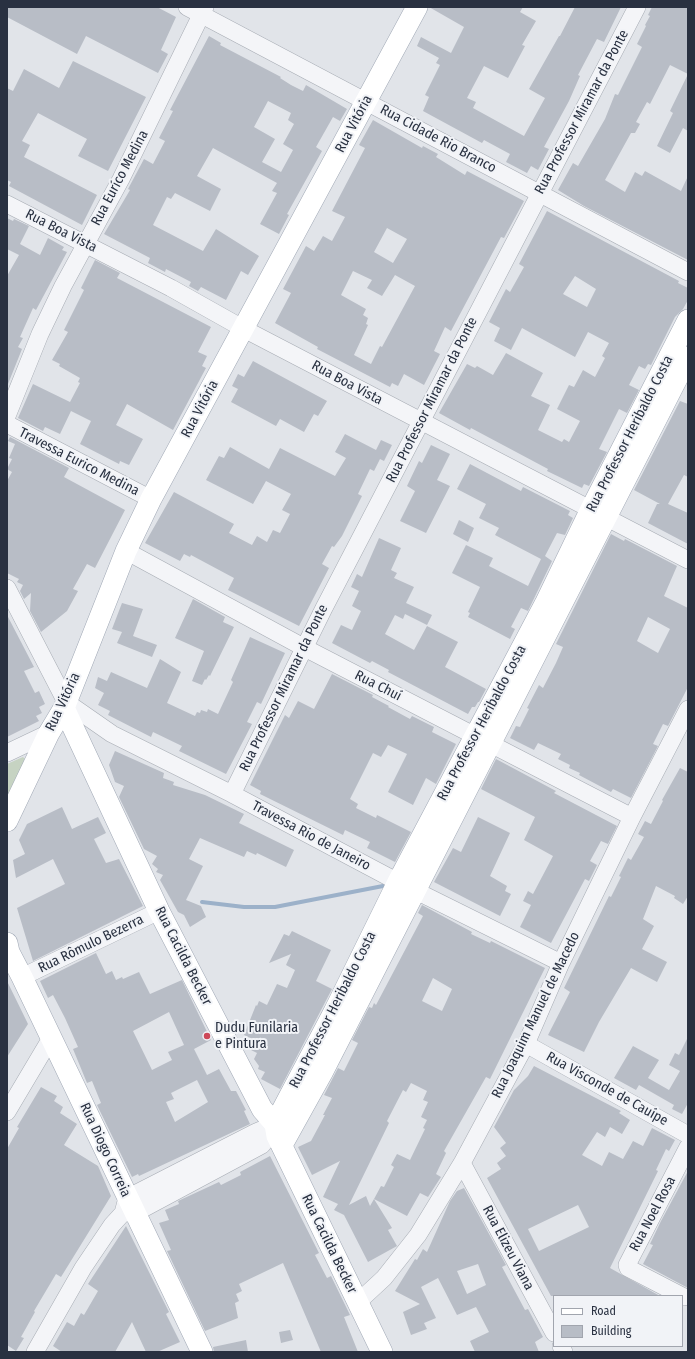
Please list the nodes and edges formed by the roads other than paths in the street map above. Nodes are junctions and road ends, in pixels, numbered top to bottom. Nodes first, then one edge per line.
1 (417, 7) edge
2 (637, 7) edge
3 (198, 9) edge
4 (366, 102) junction
5 (539, 193) junction
6 (7, 204) edge
7 (85, 244) junction
8 (688, 272) edge
9 (688, 320) edge
10 (244, 329) junction
11 (688, 357) edge
12 (7, 416) edge
13 (421, 422) junction
14 (7, 424) edge
15 (151, 499) junction
16 (599, 513) junction
17 (126, 551) junction
18 (688, 560) edge
19 (7, 588) edge
20 (304, 647) junction
21 (65, 705) junction
22 (688, 709) edge
23 (49, 733) junction
24 (483, 740) junction
25 (7, 753) edge
26 (232, 794) junction
27 (632, 817) junction
28 (7, 822) edge
29 (406, 886) junction
30 (159, 911) junction
31 (7, 949) edge
32 (561, 963) junction
33 (22, 977) junction
34 (51, 1038) junction
35 (526, 1044) junction
36 (7, 1112) edge
37 (274, 1124) junction
38 (688, 1135) edge
39 (282, 1145) junction
40 (688, 1147) edge
41 (462, 1164) junction
42 (128, 1208) junction
43 (680, 1295) edge
44 (357, 1303) junction
45 (553, 1331) edge
46 (35, 1352) edge
47 (202, 1352) edge
48 (382, 1352) edge

1 - 4 main road, Rua Vitória
2 - 5 street, Rua Professor Miramar da Ponte
3 - 4 street, Rua Cidade Rio Branco
3 - 7 street, Rua Euríco Medina
4 - 5 street, Rua Cidade Rio Branco
4 - 10 main road, Rua Vitória
5 - 8 street, Rua Cidade Rio Branco
5 - 13 street, Rua Professor Miramar da Ponte
6 - 7 street, Rua Boa Vista
7 - 10 street, Rua Boa Vista
7 - 12 street, Rua Euríco Medina
9 - 16 main road, Rua Professor Heribaldo Costa
10 - 13 street, Rua Boa Vista
10 - 15 main road, Rua Vitória
11 - 16 main road, Rua Professor Heribaldo Costa
13 - 16 street, Rua Boa Vista
13 - 20 street, Rua Professor Miramar da Ponte
14 - 15 street, Travessa Eurico Medina
15 - 17 main road, Rua Vitória
16 - 18 street, Rua Boa Vista
16 - 24 main road, Rua Professor Heribaldo Costa
17 - 20 street, Rua Chuí
17 - 21 main road, Rua Vitória
19 - 21 street, Rua Cacilda Becker
20 - 24 street, Rua Chuí
20 - 26 street, Rua Professor Miramar da Ponte
21 - 23 main road, Rua Vitória
21 - 26 street, Travessa Rio de Janeiro
21 - 30 main road, Rua Cacilda Becker
22 - 27 street, Rua Joaquim Manuel de Macedo
23 - 25 street
23 - 28 main road, Rua Vitória
24 - 27 street, Rua Chuí
24 - 29 main road, Rua Professor Heribaldo Costa
26 - 29 street, Travessa Rio de Janeiro
27 - 32 street, Rua Joaquim Manuel de Macedo
29 - 32 street, Travessa Rio de Janeiro
29 - 37 main road, Rua Professor Heribaldo Costa
29 - 39 main road, Rua Professor Heribaldo Costa
30 - 33 street, Rua Rômulo Bezerra
30 - 37 main road, Rua Cacilda Becker
31 - 33 main road, Rua Diogo Correia
32 - 35 street, Rua Joaquim Manuel de Macedo
33 - 34 main road, Rua Diogo Correia
34 - 36 street
34 - 42 main road, Rua Diogo Correia
35 - 38 street, Rua Visconde de Cauípe
35 - 41 street, Rua Joaquim Manuel de Macedo
37 - 39 main road, Rua Cacilda Becker
37 - 42 street
39 - 44 main road, Rua Cacilda Becker
40 - 43 street, Rua Noel Rosa
41 - 44 street, Rua Joaquim Manuel de Macedo
41 - 45 street, Rua Elizeu Viana
42 - 46 street
42 - 47 main road, Rua Diogo Correia
44 - 48 main road, Rua Cacilda Becker

